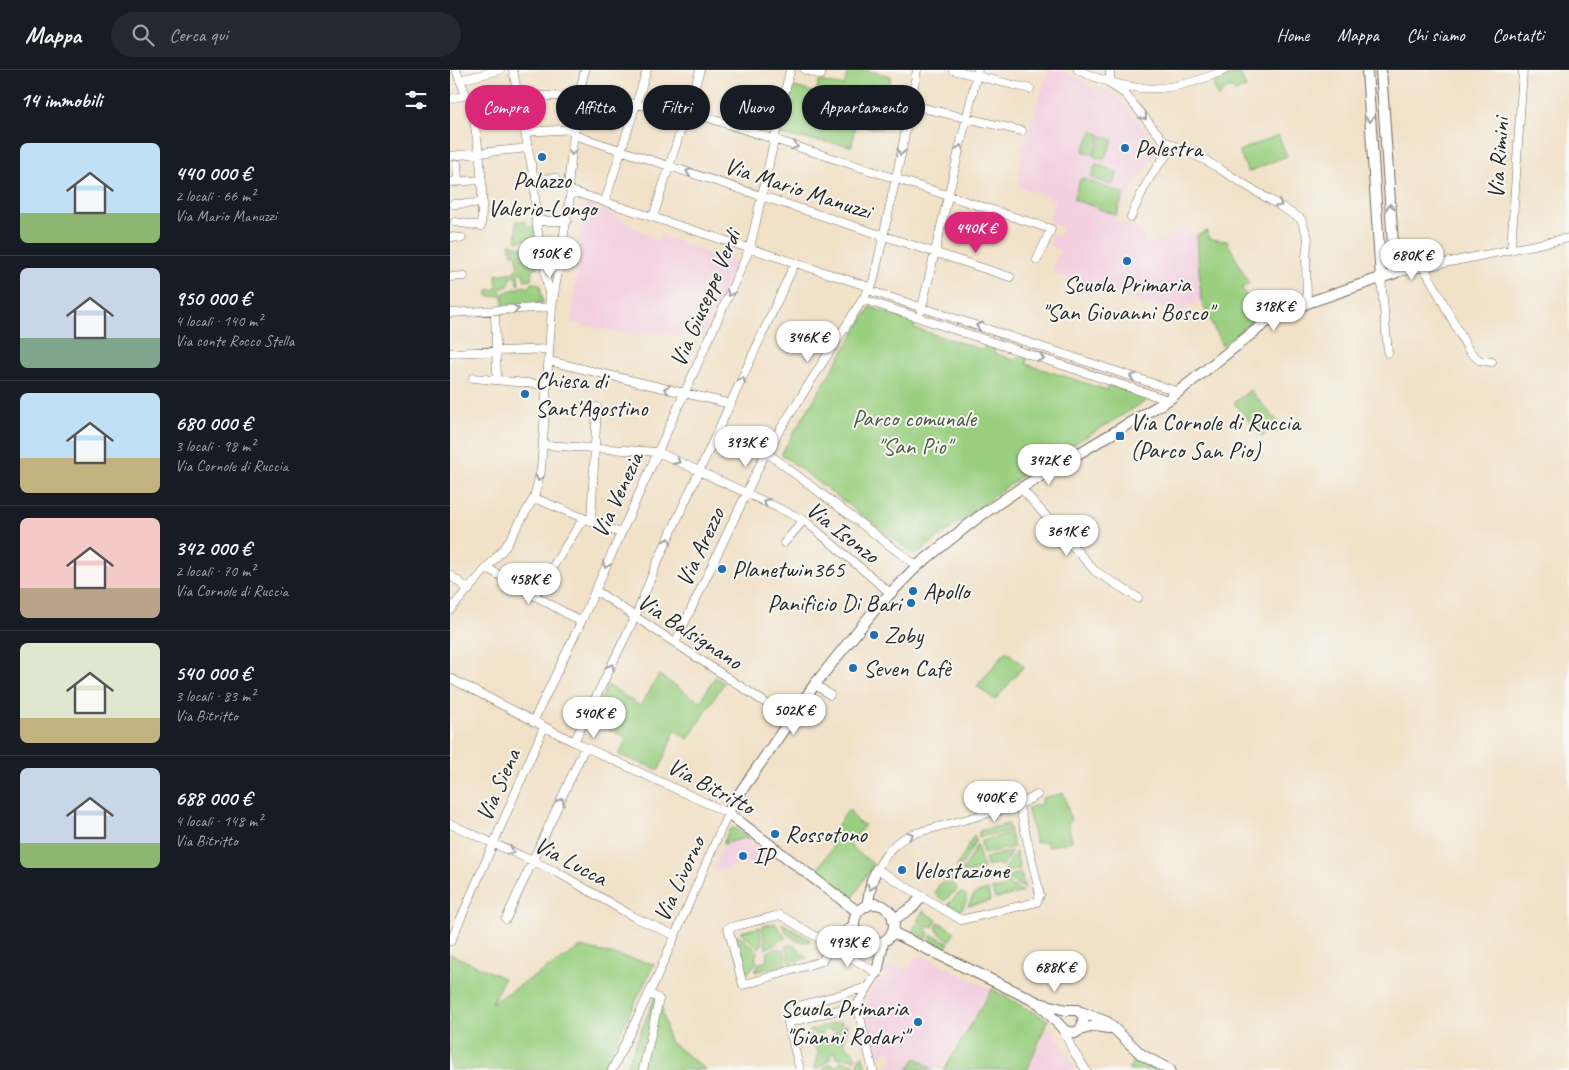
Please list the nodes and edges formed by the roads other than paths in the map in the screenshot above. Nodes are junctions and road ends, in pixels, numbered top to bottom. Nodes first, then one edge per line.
1 (456, 70) edge
2 (500, 70) edge
3 (513, 70) edge
4 (585, 70) edge
5 (647, 70) edge
6 (700, 70) edge
7 (790, 70) edge
8 (806, 70) edge
9 (917, 70) edge
10 (953, 70) edge
11 (1078, 70) edge
12 (1110, 70) edge
13 (1225, 70) edge
14 (1367, 70) edge
15 (1381, 70) edge
16 (1523, 70) edge
17 (821, 72) edge
18 (978, 73) edge
19 (460, 80) junction
20 (1110, 84) junction
21 (516, 85) edge
22 (581, 85) edge
23 (695, 85) edge
24 (914, 85) edge
25 (1030, 89) dead end
26 (465, 92) edge
27 (465, 95) edge
28 (450, 99) edge
29 (633, 104) edge
30 (636, 104) junction
31 (643, 105) edge
32 (925, 108) edge
33 (967, 118) junction
34 (710, 119) edge
35 (476, 130) edge
36 (681, 130) edge
37 (905, 130) edge
38 (1022, 131) dead end
39 (525, 132) joint
40 (574, 132) junction
41 (775, 140) junction
42 (450, 146) edge
43 (1174, 147) junction
44 (528, 148) junction
45 (621, 150) junction
46 (480, 153) junction
47 (454, 158) edge
48 (670, 166) junction
49 (555, 178) dead end
50 (896, 178) junction
51 (534, 179) junction
52 (482, 180) junction
53 (454, 182) edge
54 (571, 191) junction
55 (948, 195) junction
56 (762, 196) junction
57 (606, 201) junction
58 (483, 203) junction
59 (453, 204) dead end
60 (653, 217) junction
61 (1131, 217) dead end
62 (567, 221) junction
63 (455, 222) dead end
64 (536, 222) junction
65 (884, 235) junction
66 (450, 238) edge
67 (462, 238) dead end
68 (1569, 238) edge
69 (750, 248) junction
70 (1511, 249) junction
71 (935, 253) junction
72 (1037, 260) dead end
73 (542, 261) junction
74 (560, 262) junction
75 (795, 263) junction
76 (1424, 267) junction
77 (1395, 273) junction
78 (464, 276) dead end
79 (450, 277) edge
80 (1010, 277) dead end
81 (1381, 278) junction
82 (869, 288) junction
83 (862, 299) junction
84 (1308, 303) junction
85 (552, 307) junction
86 (922, 307) junction
87 (495, 311) junction
88 (450, 313) edge
89 (919, 318) junction
90 (549, 348) junction
91 (496, 350) junction
92 (450, 353) edge
93 (1388, 353) dead end
94 (549, 361) junction
95 (1492, 362) dead end
96 (473, 378) dead end
97 (497, 380) junction
98 (548, 385) junction
99 (1179, 392) junction
100 (684, 393) junction
101 (1168, 400) junction
102 (731, 404) junction
103 (597, 407) dead end
104 (543, 445) junction
105 (595, 448) junction
106 (658, 452) junction
107 (766, 452) junction
108 (700, 472) junction
109 (1020, 488) junction
110 (746, 493) junction
111 (534, 498) junction
112 (582, 519) junction
113 (804, 520) junction
114 (592, 522) junction
115 (620, 533) junction
116 (784, 542) dead end
117 (917, 566) junction
118 (486, 568) junction
119 (450, 575) edge
120 (469, 590) junction
121 (595, 590) junction
122 (889, 592) junction
123 (535, 595) junction
124 (1138, 598) dead end
125 (450, 610) edge
126 (635, 618) junction
127 (581, 622) junction
128 (674, 644) junction
129 (450, 678) edge
130 (816, 684) junction
131 (830, 695) dead end
132 (790, 719) junction
133 (533, 722) junction
134 (544, 727) junction
135 (574, 742) junction
136 (585, 747) junction
137 (1037, 795) dead end
138 (1019, 805) junction
139 (728, 814) junction
140 (450, 824) edge
141 (493, 843) junction
142 (533, 861) junction
143 (877, 868) junction
144 (921, 896) junction
145 (867, 906) junction
146 (858, 912) junction
147 (506, 919) dead end
148 (893, 920) junction
149 (854, 924) junction
150 (892, 932) junction
151 (674, 935) junction
152 (451, 940) edge
153 (883, 942) junction
154 (832, 944) junction
155 (877, 972) junction
156 (868, 987) junction
157 (649, 993) junction
158 (1039, 1003) junction
159 (802, 1005) dead end
160 (856, 1005) junction
161 (1066, 1010) junction
162 (1081, 1012) junction
163 (1062, 1027) junction
164 (1115, 1030) junction
165 (1079, 1031) junction
166 (1076, 1053) junction
167 (612, 1070) edge
168 (643, 1070) edge
169 (800, 1070) edge
170 (873, 1070) edge
171 (1086, 1070) edge
172 (1170, 1070) edge

1 - 19 street
2 - 19 street
3 - 21 street
4 - 22 street
5 - 30 street
6 - 23 street
7 - 41 street, Via Giuseppe Verdi
8 - 17 street
9 - 24 street, Via Arezzo
10 - 18 street
11 - 20 street
12 - 20 street
13 - 20 street
14 -> 81 main road
77 -> 15 main road
16 - 70 street, Via Rimini
18 - 25 street
18 - 33 street
19 - 26 street
20 -> 43 street
27 - 28 street
29 - 30 street
30 - 31 street
30 - 45 street
32 - 33 street
33 - 38 street
55 -> 33 street
34 - 41 street
35 - 46 street
36 - 48 street
37 -> 50 street, Via Arezzo
39 - 40 street
39 - 44 street
40 - 45 street, Via Mario Manuzzi
40 -> 54 street
41 -> 50 street
41 - 56 street, Via Giuseppe Verdi
42 - 47 street
43 - 61 street
43 -> 84 street
44 - 46 street
44 - 51 street
45 - 48 street, Via Mario Manuzzi
45 - 57 street
46 - 47 street
46 - 52 street
47 - 53 street
56 -> 48 street, Via Mario Manuzzi
48 - 60 street
49 - 51 street
50 - 55 street
50 - 65 street, Via Arezzo
51 - 64 street
52 - 53 street
52 - 58 street
54 - 57 street
54 - 62 street
55 - 71 street
55 - 72 street
56 - 65 street, Via Mario Manuzzi
56 - 69 street, Via Giuseppe Verdi
57 - 60 street
58 - 59 street
58 - 63 street
60 - 69 street
62 - 64 street
62 - 74 street
64 - 73 street
65 - 71 street, Via Mario Manuzzi
65 - 82 street, Via Arezzo
66 - 67 street
68 - 70 street
69 - 75 street
69 -> 100 street, Via Giuseppe Verdi
70 - 76 street
71 - 80 street, Via Mario Manuzzi
71 - 86 street
73 - 74 street
73 - 85 street
74 - 85 street
75 - 82 street
102 -> 75 street
76 - 77 street
76 - 95 street
77 - 81 main road
78 - 79 street
81 - 84 main road
81 - 93 street
82 - 83 street, Via Arezzo
82 - 86 street
83 - 89 street
83 - 107 street, Via Arezzo
84 - 99 main road
87 -> 85 street
85 - 90 street
86 - 89 street
99 -> 86 street
87 - 88 street
87 - 91 street
89 -> 101 street
90 - 91 street
90 - 94 street
91 - 92 street
91 - 97 street
94 - 98 street
100 -> 94 street
96 - 97 street
97 - 98 street
98 - 104 street
99 - 101 main road
100 - 102 street
100 - 106 street, Via Venezia
101 - 109 main road
102 - 108 street
103 - 105 street
104 - 105 street, Via Isonzo
104 -> 111 street
105 - 106 street, Via Isonzo
105 - 114 street
106 -> 108 street, Via Isonzo
106 - 115 street, Via Venezia
107 - 110 street, Via Arezzo
107 - 117 street
108 - 110 street, Via Isonzo
126 -> 108 street
109 - 117 main road
109 - 124 street
113 -> 110 street, Via Isonzo
110 - 128 street, Via Arezzo
111 - 112 street
111 - 118 street
112 - 114 street
112 - 123 street
113 - 116 street
113 - 122 street, Via Isonzo
114 - 115 street
115 -> 121 street, Via Venezia
117 - 122 main road
118 - 120 street
118 - 123 street
119 - 120 street
120 - 125 street
121 - 126 street, Via Balsignano
121 - 127 street, Via Venezia
122 - 130 main road
123 - 127 street
126 - 128 street, Via Balsignano
135 -> 126 street
127 - 133 street, Via Venezia
128 - 132 street, Via Balsignano
129 - 133 street, Via Bitritto
130 - 131 street
130 - 132 main road
132 - 139 main road
133 - 134 street, Via Bitritto
134 - 135 street, Via Bitritto
134 - 141 street, Via Siena
135 - 136 street, Via Bitritto
136 - 139 street, Via Bitritto
142 -> 136 street
137 - 138 street
143 -> 138 street
138 - 144 street
139 - 146 main road, Via Bitritto
139 - 151 street, Via Livorno
140 - 141 street, Via Lucca
141 -> 142 street, Via Lucca
141 - 152 street, Via Siena
142 - 147 street
142 - 151 street, Via Lucca
143 - 144 street
143 -> 145 main road
144 - 148 main road
145 - 146 main road
145 - 148 main road
146 - 149 main road
148 - 150 main road
149 - 153 main road
149 - 154 main road
150 - 153 main road
150 - 158 main road
151 - 157 street, Via Livorno
153 - 155 main road
154 - 154 street
154 - 155 street
155 - 156 street
156 - 159 street
156 - 160 street
157 - 167 street, Via Livorno
157 - 168 street
158 - 161 main road
158 - 163 main road
160 - 169 street
160 - 170 street
161 - 162 main road
161 - 163 main road
162 - 164 main road
162 - 165 main road
163 - 165 main road
163 - 166 street
164 - 165 main road
164 - 172 main road
165 - 166 street
166 - 171 street

